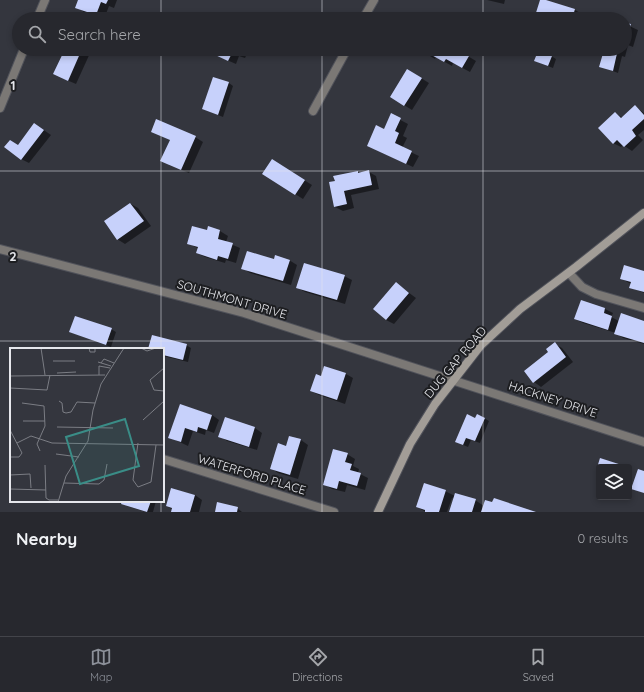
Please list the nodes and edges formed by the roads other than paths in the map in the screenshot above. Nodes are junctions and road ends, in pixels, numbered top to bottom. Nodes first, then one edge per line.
1 (45, 0) edge
2 (374, 0) edge
3 (40, 12) edge
4 (367, 12) edge
5 (21, 56) edge
6 (343, 56) edge
7 (0, 108) edge
8 (313, 111) dead end
9 (644, 213) edge
10 (0, 249) edge
11 (569, 272) junction
12 (644, 308) edge
13 (454, 380) junction
14 (644, 442) edge
15 (164, 459) edge
16 (334, 512) edge
17 (378, 512) edge

1 - 3 street
2 - 4 street
5 - 7 street
6 - 8 street
9 - 11 street, DUG GAP ROAD
10 - 13 street, SOUTHMONT DRIVE
11 - 12 street
11 - 13 street, DUG GAP ROAD
13 - 14 street, HACKNEY DRIVE
13 - 17 street, DUG GAP ROAD
15 - 16 street, WATERFORD PLACE

